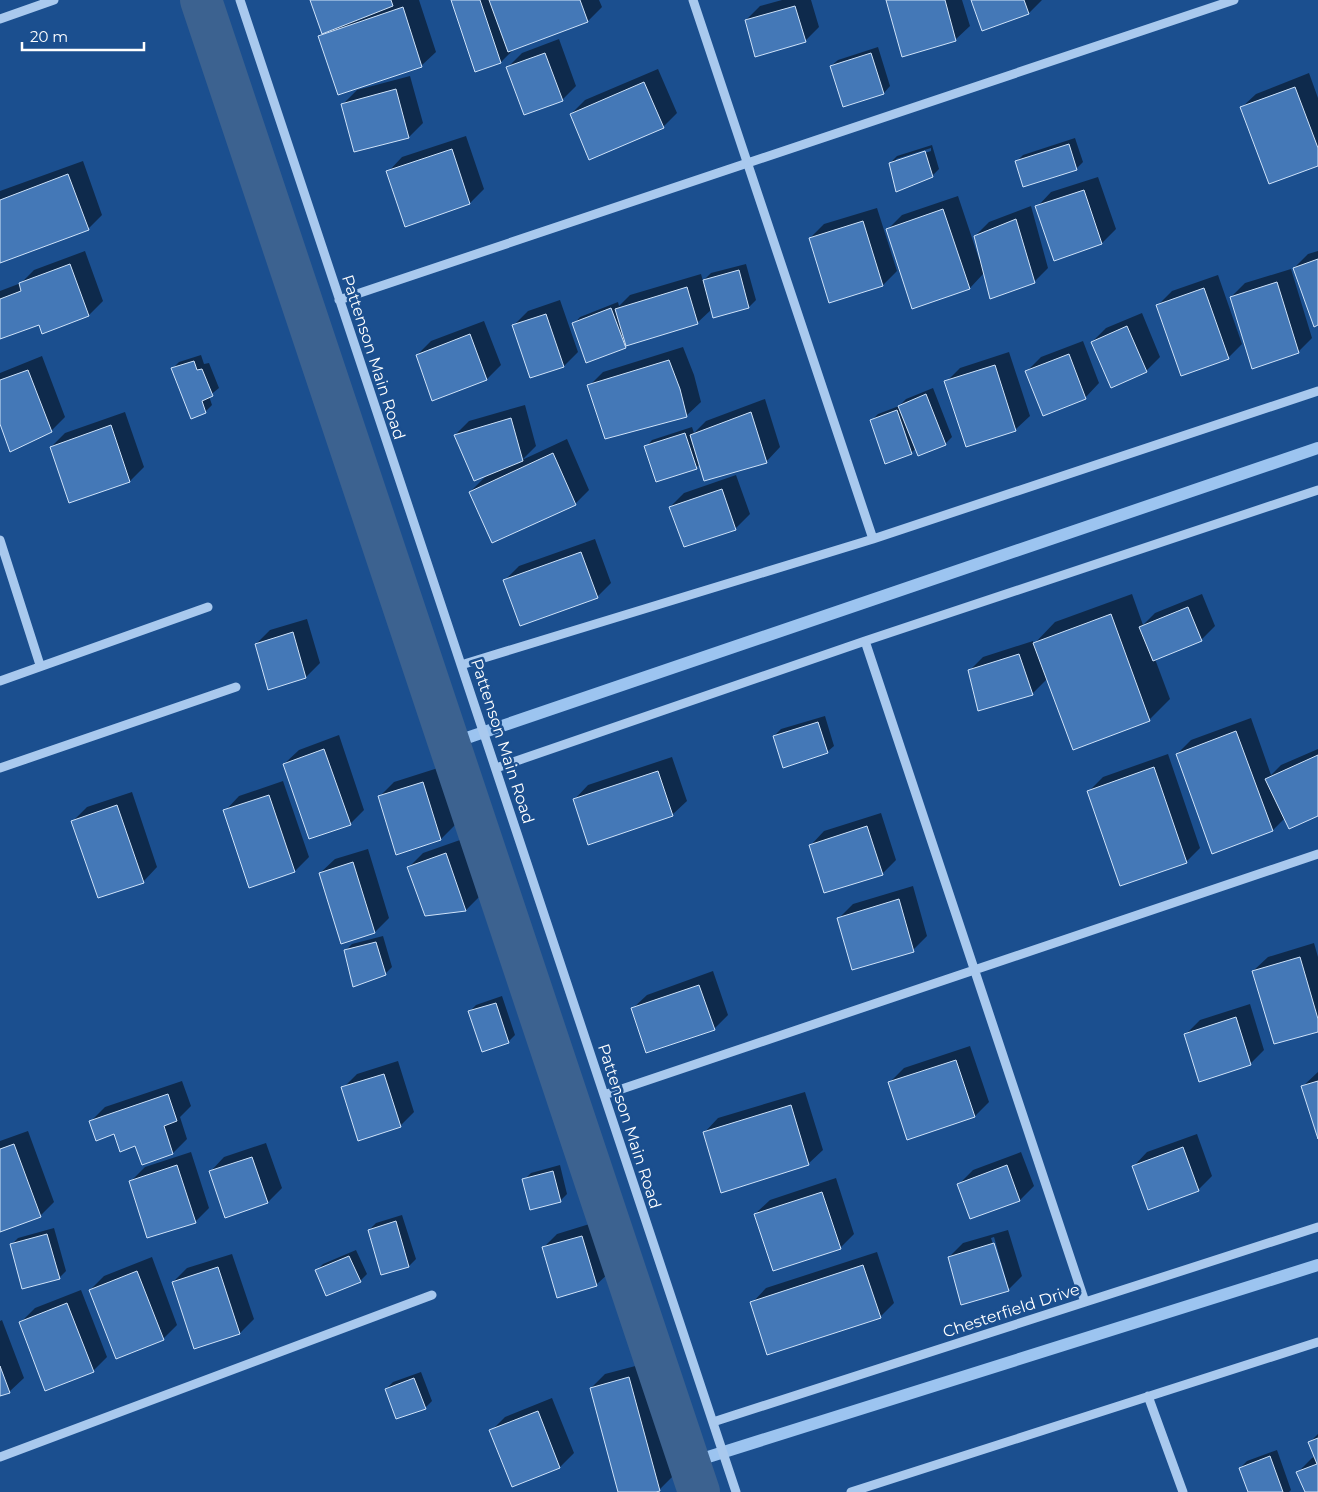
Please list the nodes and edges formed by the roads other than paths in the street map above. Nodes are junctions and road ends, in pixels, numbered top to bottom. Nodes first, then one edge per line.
1 (54, 0) edge
2 (240, 0) edge
3 (694, 0) edge
4 (1234, 0) edge
5 (0, 19) edge
6 (748, 162) junction
7 (339, 300) junction
8 (1318, 392) edge
9 (1318, 490) edge
10 (873, 539) junction
11 (0, 540) edge
12 (208, 607) dead end
13 (865, 641) junction
14 (40, 665) junction
15 (462, 665) junction
16 (0, 681) edge
17 (236, 687) dead end
18 (0, 768) edge
19 (496, 768) junction
20 (1318, 854) edge
21 (974, 970) junction
22 (604, 1095) junction
23 (1318, 1227) edge
24 (432, 1295) dead end
25 (1085, 1302) junction
26 (1318, 1342) edge
27 (1148, 1396) junction
28 (714, 1422) junction
29 (0, 1457) edge
30 (736, 1492) edge
31 (851, 1492) edge
32 (1183, 1492) edge

1 - 5 street
2 - 7 street, Pattenson Main Road
3 - 6 street
4 - 6 street
6 - 7 street
6 - 10 street
7 - 15 street, Pattenson Main Road
8 - 10 street
9 - 13 street
10 - 15 street
11 - 14 street
12 - 14 street
13 - 19 street
13 - 21 street
14 - 16 street
15 - 19 street, Pattenson Main Road
17 - 18 street
19 - 22 street, Pattenson Main Road
20 - 21 street
21 - 22 street
21 - 25 street
22 - 28 street, Pattenson Main Road
23 - 25 street, Chesterfield Drive
24 - 29 street
25 - 28 street, Chesterfield Drive
26 - 27 street
27 - 31 street
27 - 32 street
28 - 30 street, Pattenson Main Road

